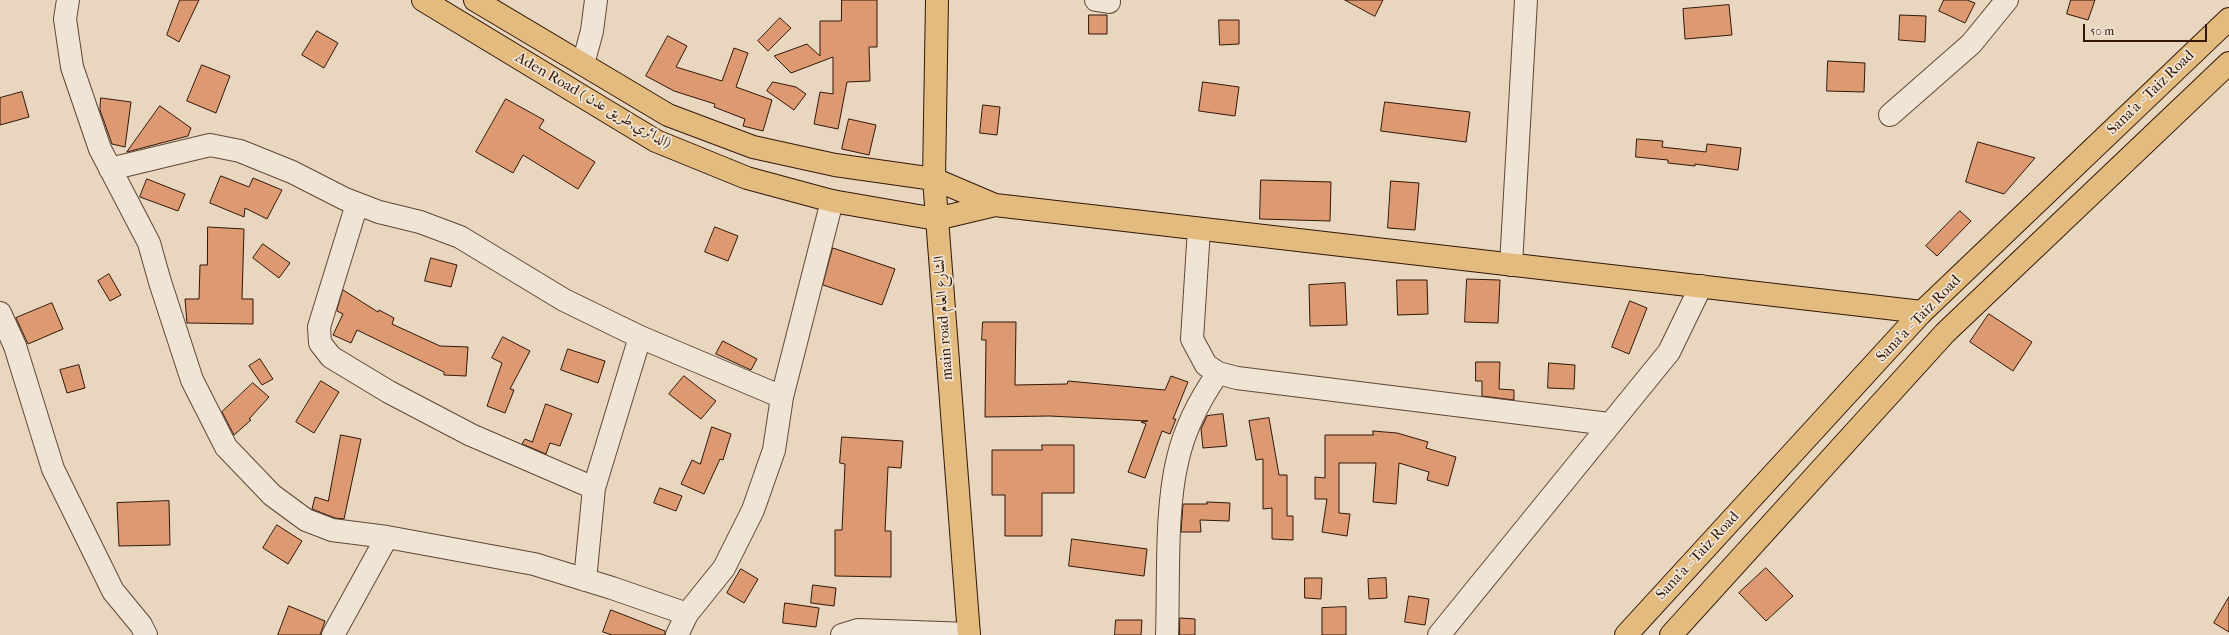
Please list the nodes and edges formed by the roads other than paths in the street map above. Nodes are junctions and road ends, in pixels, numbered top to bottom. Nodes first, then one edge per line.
1 (68, 0) edge
2 (475, 0) edge
3 (596, 0) edge
4 (937, 0) edge
5 (1526, 0) edge
6 (2007, 0) edge
7 (430, 2) edge
8 (2229, 19) edge
9 (2229, 63) edge
10 (583, 64) junction
11 (668, 115) junction
12 (1890, 115) dead end
13 (656, 141) junction
14 (110, 169) junction
15 (934, 179) junction
16 (832, 201) junction
17 (357, 204) junction
18 (995, 206) junction
19 (936, 219) junction
20 (1199, 229) junction
21 (1511, 265) junction
22 (1701, 286) junction
23 (1922, 312) junction
24 (0, 313) edge
25 (1945, 333) junction
26 (640, 337) junction
27 (1218, 373) junction
28 (782, 397) junction
29 (1609, 424) junction
30 (594, 488) junction
31 (387, 537) junction
32 (585, 580) junction
33 (687, 614) junction
34 (969, 634) edge
35 (146, 635) edge
36 (333, 635) edge
37 (677, 635) edge
38 (842, 635) edge
39 (1167, 635) edge
40 (1439, 635) edge
41 (1626, 635) edge
42 (1671, 635) edge

1 - 14 street
2 - 10 main road, Aden Road ( الدائري,طريق عدن)
3 - 10 street
4 - 15 main road, main road الشارع العام
5 - 21 street
6 - 12 street
7 - 13 main road, Aden Road ( الدائري,طريق عدن)
8 - 23 main road, Sana'a - Taiz Road
9 - 25 main road, Sana'a - Taiz Road
10 - 11 main road, Aden Road ( الدائري,طريق عدن)
11 - 13 main road
11 - 15 main road, Aden Road ( الدائري,طريق عدن)
13 - 16 main road, Aden Road ( الدائري,طريق عدن)
14 - 17 street
14 - 31 street
15 - 18 main road, Aden Road ( الدائري,طريق عدن)
15 - 19 main road, main road الشارع العام
16 - 19 main road, Aden Road ( الدائري,طريق عدن)
16 - 28 street
17 - 26 street
17 - 30 street
18 - 19 main road
18 - 20 main road
19 - 34 main road, main road الشارع العام
20 - 21 main road
20 - 27 street
21 - 22 main road
22 - 23 main road
22 - 29 street
23 - 25 main road
23 - 41 main road, Sana'a - Taiz Road
24 - 35 street
25 - 42 main road, Sana'a - Taiz Road
26 - 28 street
26 - 30 street
27 - 29 street
27 - 39 street
28 - 33 street
29 - 40 street
30 - 32 street
31 - 32 street
31 - 36 street
32 - 33 street
33 - 37 street
34 - 38 street

